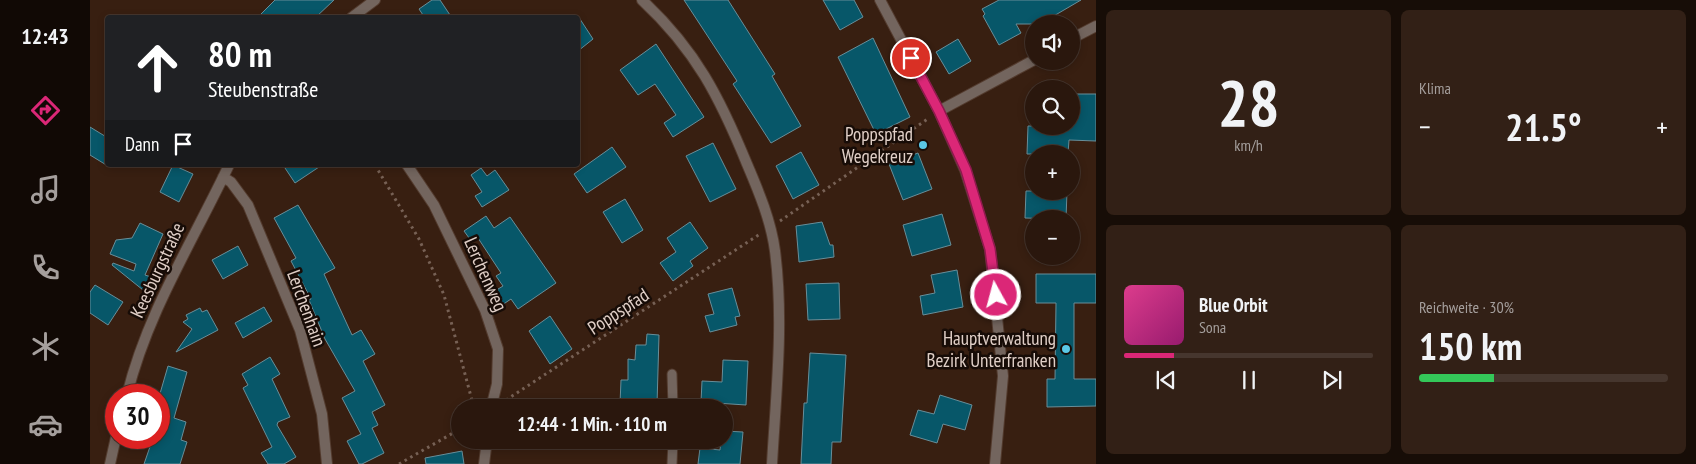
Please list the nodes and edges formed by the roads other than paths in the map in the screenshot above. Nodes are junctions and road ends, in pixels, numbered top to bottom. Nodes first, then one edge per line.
1 (375, 0) edge
2 (642, 0) edge
3 (880, 0) edge
4 (355, 15) edge
5 (1096, 26) edge
6 (1080, 34) edge
7 (1025, 65) edge
8 (939, 111) junction
9 (227, 167) edge
10 (408, 167) edge
11 (223, 177) junction
12 (672, 374) dead end
13 (130, 384) edge
14 (493, 399) edge
15 (673, 399) edge
16 (113, 449) edge
17 (486, 449) edge
18 (672, 449) edge
19 (110, 464) edge
20 (327, 464) edge
21 (484, 464) edge
22 (672, 464) edge
23 (772, 464) edge
24 (995, 464) edge

1 - 4 street
2 - 23 street
3 - 8 street
5 - 6 street
7 - 8 street
8 - 24 street
9 - 11 street, Keesburgstraße
10 - 14 street, Lerchenweg
11 - 13 street, Keesburgstraße
11 - 20 street, Lerchenhain
12 - 15 lane
16 - 19 street
17 - 21 street
18 - 22 lane

